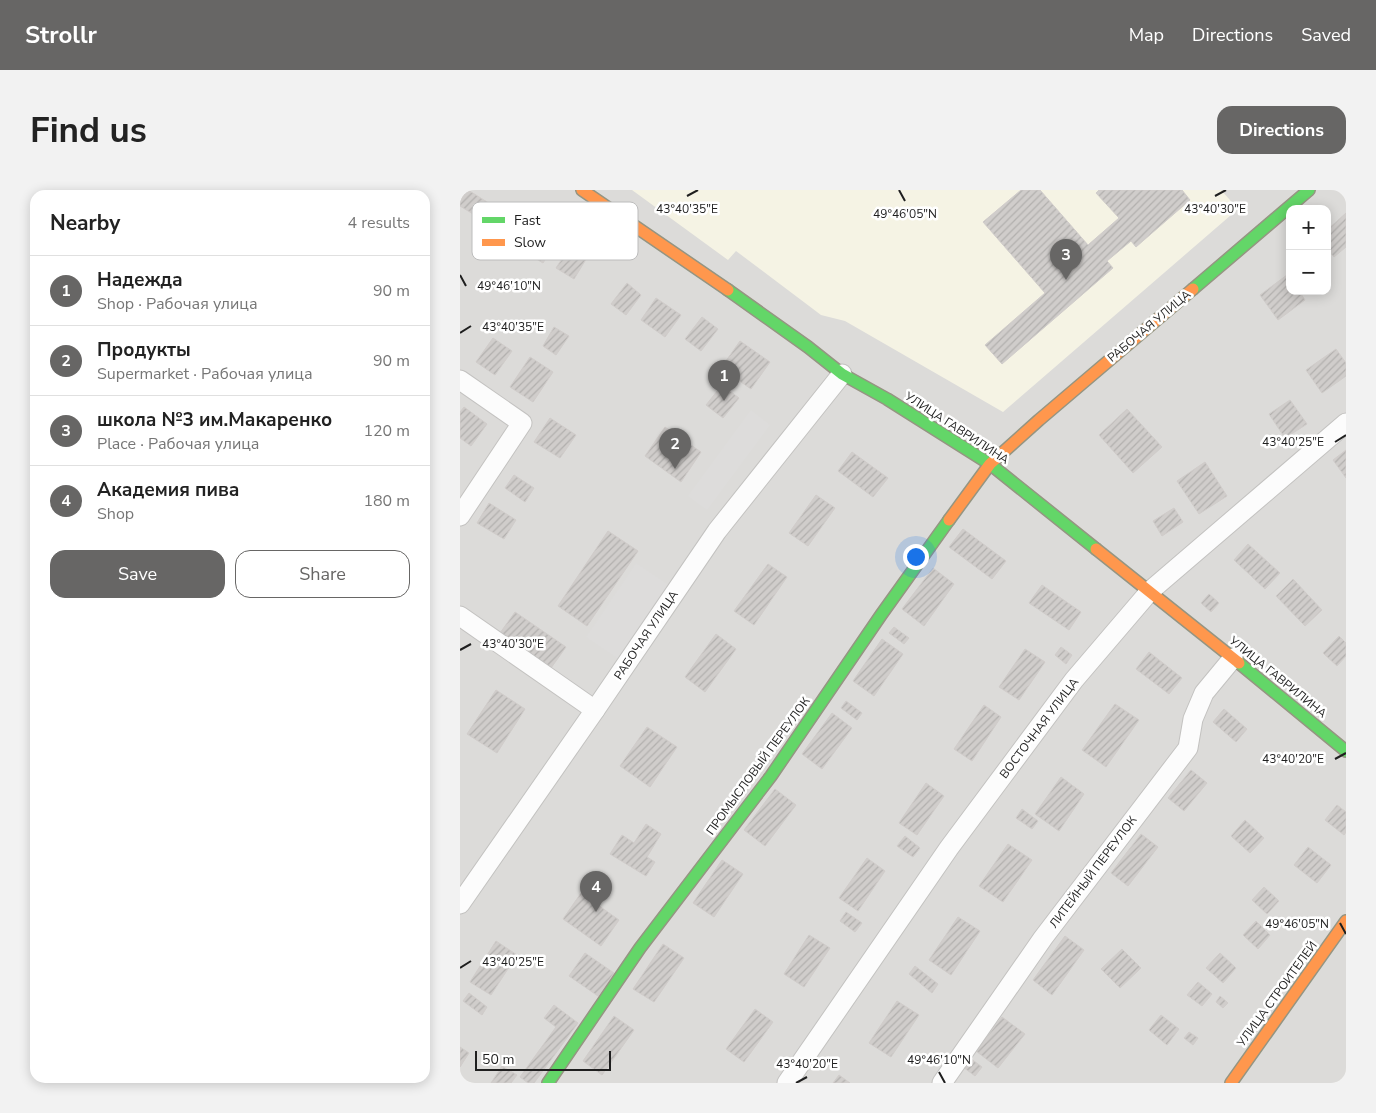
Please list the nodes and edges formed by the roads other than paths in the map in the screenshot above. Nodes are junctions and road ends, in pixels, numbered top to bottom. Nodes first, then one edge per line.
1 (582, 190) edge
2 (1309, 190) edge
3 (600, 202) edge
4 (638, 228) edge
5 (842, 374) junction
6 (460, 380) edge
7 (1346, 423) edge
8 (990, 464) junction
9 (460, 516) edge
10 (1150, 591) junction
11 (460, 616) edge
12 (1233, 658) junction
13 (595, 710) junction
14 (1346, 751) edge
15 (460, 904) edge
16 (1346, 922) edge
17 (548, 1083) edge
18 (787, 1083) edge
19 (942, 1083) edge
20 (1231, 1083) edge

1 - 3 street, УЛИЦА ГАВРИЛИНА
2 - 8 street, РАБОЧАЯ УЛИЦА
4 - 5 street, УЛИЦА ГАВРИЛИНА
5 - 8 street, УЛИЦА ГАВРИЛИНА
5 - 13 street, РАБОЧАЯ УЛИЦА
6 - 9 street
7 - 10 street, ВОСТОЧНАЯ УЛИЦА
8 - 10 street, УЛИЦА ГАВРИЛИНА
8 - 17 street, ПРОМЫСЛОВЫЙ ПЕРЕУЛОК
10 - 12 street, УЛИЦА ГАВРИЛИНА
10 - 18 street, ВОСТОЧНАЯ УЛИЦА
11 - 13 street
12 - 14 street, УЛИЦА ГАВРИЛИНА
12 - 19 street, ЛИТЕЙНЫЙ ПЕРЕУЛОК
13 - 15 street, РАБОЧАЯ УЛИЦА
16 - 20 street, УЛИЦА СТРОИТЕЛЕЙ

